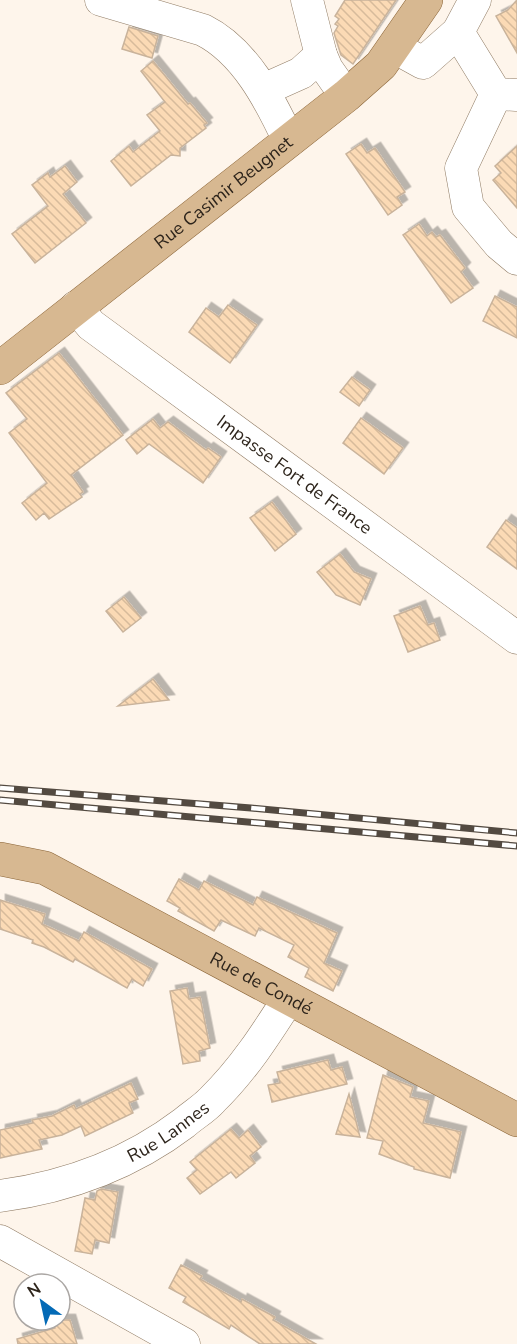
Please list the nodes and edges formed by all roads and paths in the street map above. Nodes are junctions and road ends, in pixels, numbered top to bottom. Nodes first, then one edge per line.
1 (101, 0) edge
2 (307, 0) edge
3 (426, 0) edge
4 (475, 0) edge
5 (458, 32) junction
6 (394, 47) junction
7 (321, 55) junction
8 (262, 90) junction
9 (506, 94) edge
10 (346, 96) junction
11 (289, 141) junction
12 (517, 259) edge
13 (76, 307) junction
14 (0, 368) edge
15 (517, 638) edge
16 (0, 859) edge
17 (289, 998) junction
18 (517, 1120) edge
19 (0, 1196) edge
20 (0, 1240) edge
21 (184, 1344) edge

1 - 8 street
2 - 7 street
3 - 6 main road, Rue Casimir Beugnet
4 - 5 street
5 - 6 street
5 - 9 street
6 - 10 main road, Rue Casimir Beugnet
7 - 8 street
7 - 10 street
8 - 11 street
9 - 12 street
10 - 11 main road, Rue Casimir Beugnet
11 - 13 main road, Rue Casimir Beugnet
13 - 14 main road, Rue Casimir Beugnet
13 - 15 street, Impasse Fort de France
16 - 17 main road, Rue de Condé
17 - 18 main road, Rue de Condé
17 - 19 street, Rue Lannes
20 - 21 street

